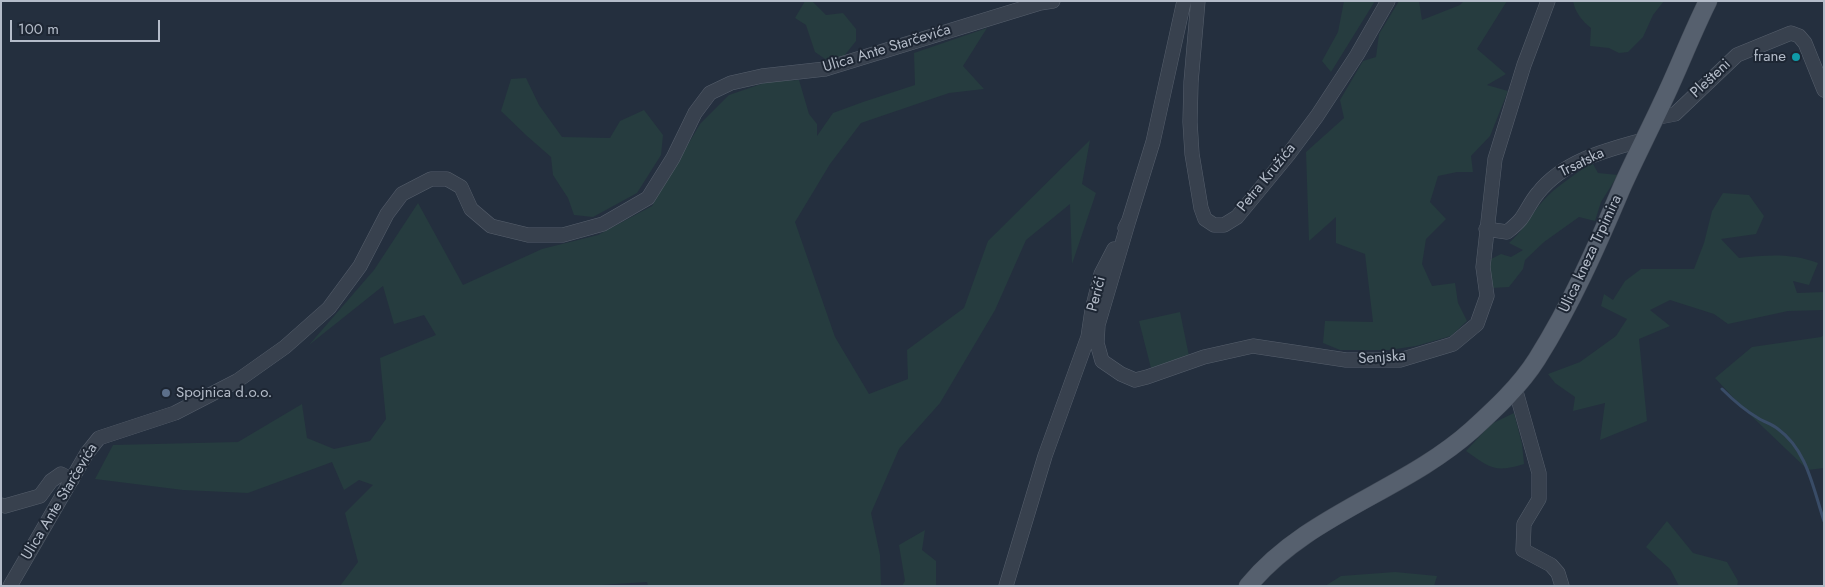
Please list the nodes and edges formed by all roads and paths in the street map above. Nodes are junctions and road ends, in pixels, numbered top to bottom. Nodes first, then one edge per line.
1 (1053, 1) edge
2 (1184, 1) edge
3 (1198, 1) edge
4 (1388, 1) edge
5 (1548, 1) edge
6 (1708, 1) edge
7 (1824, 90) edge
8 (1654, 118) junction
9 (1643, 140) junction
10 (1129, 220) junction
11 (1486, 229) junction
12 (1515, 388) junction
13 (72, 480) junction
14 (1, 505) edge
15 (10, 586) edge
16 (1006, 586) edge
17 (1248, 586) edge
18 (1562, 586) edge

1 - 13 street, Ulica Ante Starčevića
2 - 10 street, Perići
3 - 4 street, Petra Kružića
5 - 11 street, Senjska
6 - 8 main road, Ulica kneza Trpimira
7 - 8 street, Plešteni
8 - 9 main road, Ulica kneza Trpimira
9 - 11 street, Trsatska
9 - 12 main road, Ulica kneza Trpimira
10 - 11 street, Senjska
10 - 16 street, Perići
12 - 17 main road, Ulica kneza Trpimira
12 - 18 street
13 - 14 street
13 - 15 street, Ulica Ante Starčevića

